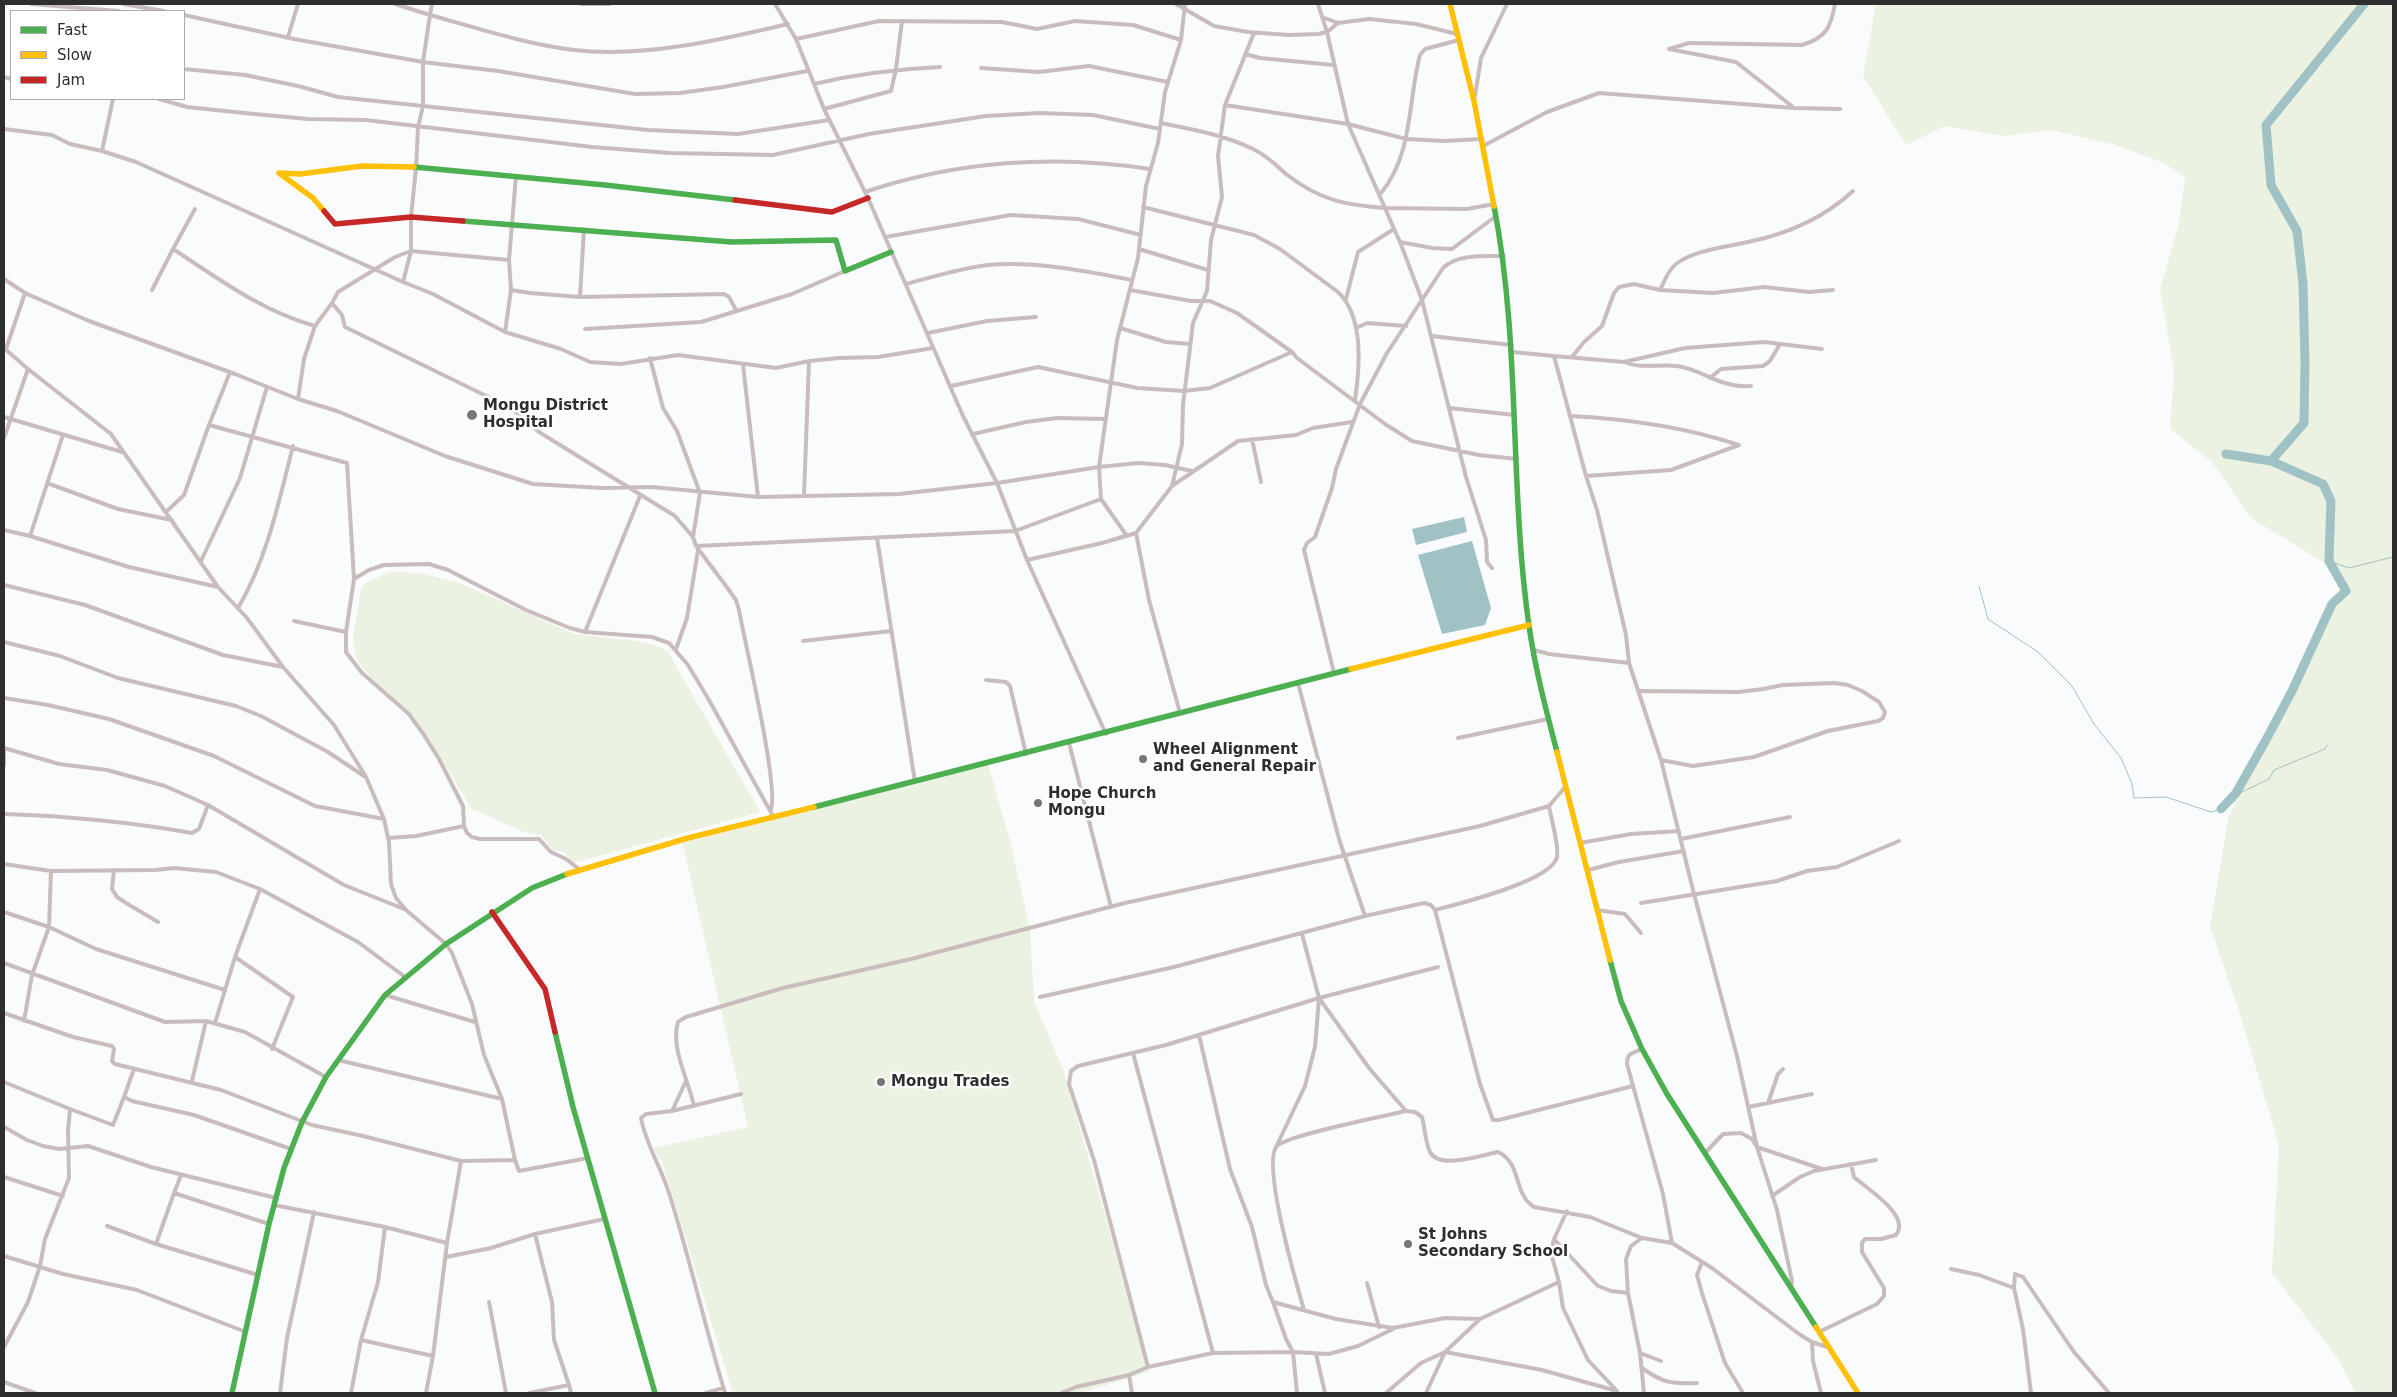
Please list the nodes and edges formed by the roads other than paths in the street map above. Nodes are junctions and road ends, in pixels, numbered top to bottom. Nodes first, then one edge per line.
1 (32, 4) edge
2 (122, 4) edge
3 (298, 4) edge
4 (395, 4) edge
5 (432, 4) edge
6 (581, 4) edge
7 (610, 4) edge
8 (775, 4) edge
9 (1176, 4) edge
10 (1318, 4) edge
11 (1450, 4) edge
12 (1507, 4) edge
13 (1835, 4) edge
14 (1184, 6) edge
15 (107, 10) edge
16 (158, 10) edge
17 (430, 14) junction
18 (185, 15) edge
19 (1322, 17) junction
20 (902, 21) junction
21 (1338, 23) junction
22 (788, 24) junction
23 (1327, 32) junction
24 (1254, 33) junction
25 (288, 37) junction
26 (1458, 37) junction
27 (796, 38) junction
28 (1181, 40) junction
29 (1245, 54) junction
30 (423, 62) junction
31 (1333, 65) junction
32 (940, 67) dead end
33 (981, 68) dead end
34 (185, 69) edge
35 (896, 69) junction
36 (807, 71) junction
37 (1168, 82) junction
38 (814, 84) junction
39 (113, 100) edge
40 (162, 100) edge
41 (1474, 101) junction
42 (1225, 105) junction
43 (423, 106) junction
44 (1794, 108) junction
45 (824, 109) junction
46 (1840, 109) dead end
47 (829, 120) junction
48 (1161, 123) junction
49 (1348, 124) junction
50 (418, 127) junction
51 (4, 129) edge
52 (1160, 129) junction
53 (840, 138) junction
54 (1222, 138) junction
55 (1406, 139) junction
56 (1481, 139) junction
57 (1482, 146) junction
58 (102, 151) junction
59 (416, 168) junction
60 (1150, 169) junction
61 (516, 176) junction
62 (1854, 191) dead end
63 (1380, 193) junction
64 (866, 195) junction
65 (1495, 204) junction
66 (1143, 207) junction
67 (1386, 208) junction
68 (195, 209) dead end
69 (1496, 216) junction
70 (411, 217) junction
71 (511, 224) junction
72 (1214, 225) junction
73 (584, 229) junction
74 (1394, 229) junction
75 (1141, 235) junction
76 (884, 237) junction
77 (1400, 242) junction
78 (173, 249) junction
79 (1139, 249) junction
80 (1452, 249) junction
81 (411, 251) junction
82 (891, 252) junction
83 (1504, 256) junction
84 (509, 260) junction
85 (1450, 260) junction
86 (375, 269) junction
87 (1208, 270) junction
88 (845, 271) junction
89 (4, 279) edge
90 (1132, 280) junction
91 (404, 282) junction
92 (906, 284) junction
93 (152, 290) dead end
94 (511, 290) junction
95 (1130, 290) junction
96 (1660, 290) junction
97 (1833, 290) dead end
98 (26, 293) junction
99 (580, 296) junction
100 (1346, 299) junction
101 (1422, 300) junction
102 (1203, 301) junction
103 (332, 303) junction
104 (736, 310) junction
105 (1036, 317) dead end
106 (315, 326) junction
107 (1406, 326) junction
108 (1120, 328) junction
109 (1356, 328) junction
110 (585, 329) dead end
111 (505, 332) junction
112 (928, 333) junction
113 (1432, 336) junction
114 (1190, 344) junction
115 (1780, 344) junction
116 (1512, 345) junction
117 (933, 348) junction
118 (4, 349) edge
119 (1822, 349) dead end
120 (1292, 352) junction
121 (1512, 352) junction
122 (1554, 356) junction
123 (1572, 357) junction
124 (650, 358) junction
125 (809, 361) junction
126 (1624, 362) junction
127 (742, 365) junction
128 (28, 369) junction
129 (230, 372) junction
130 (1710, 378) junction
131 (1110, 384) junction
132 (951, 386) junction
133 (1751, 386) dead end
134 (267, 387) junction
135 (1184, 391) junction
136 (298, 399) junction
137 (1355, 400) junction
138 (1360, 404) junction
139 (1449, 408) junction
140 (1515, 415) junction
141 (1571, 416) junction
142 (4, 417) edge
143 (11, 419) junction
144 (1105, 419) junction
145 (1352, 422) junction
146 (209, 425) junction
147 (973, 434) junction
148 (64, 435) junction
149 (252, 437) junction
150 (4, 438) edge
151 (1252, 439) junction
152 (293, 446) junction
153 (1460, 450) junction
154 (122, 452) junction
155 (1518, 459) junction
156 (1099, 466) junction
157 (1177, 467) junction
158 (1192, 471) junction
159 (1586, 476) junction
160 (1261, 482) dead end
161 (47, 483) junction
162 (997, 484) junction
163 (1172, 486) junction
164 (627, 488) junction
165 (700, 493) junction
166 (640, 496) junction
167 (804, 496) junction
168 (758, 497) junction
169 (1101, 498) junction
170 (166, 512) junction
171 (172, 520) junction
172 (4, 530) edge
173 (1014, 531) junction
174 (1136, 533) junction
175 (30, 536) junction
176 (1128, 536) junction
177 (694, 537) junction
178 (877, 538) junction
179 (697, 548) junction
180 (1027, 560) junction
181 (201, 561) junction
182 (1492, 568) dead end
183 (354, 579) junction
184 (4, 585) edge
185 (218, 587) junction
186 (238, 608) junction
187 (294, 621) dead end
188 (1529, 625) junction
189 (891, 631) junction
190 (346, 632) junction
191 (585, 632) junction
192 (4, 642) edge
193 (803, 642) dead end
194 (676, 649) junction
195 (1534, 650) junction
196 (1630, 663) junction
197 (283, 667) junction
198 (1334, 673) junction
199 (986, 680) dead end
200 (1298, 683) junction
201 (1640, 691) junction
202 (4, 698) edge
203 (1180, 713) junction
204 (1548, 719) junction
205 (1106, 734) junction
206 (1458, 738) dead end
207 (1069, 743) junction
208 (4, 749) edge
209 (1026, 754) junction
210 (1661, 760) junction
211 (4, 765) edge
212 (366, 777) junction
213 (915, 782) junction
214 (1566, 786) junction
215 (208, 805) junction
216 (1549, 806) junction
217 (770, 808) junction
218 (4, 814) edge
219 (1790, 817) dead end
220 (774, 818) junction
221 (384, 819) junction
222 (464, 826) junction
223 (1679, 831) junction
224 (388, 838) junction
225 (1681, 839) junction
226 (1899, 841) dead end
227 (1580, 843) junction
228 (1684, 852) junction
229 (1346, 854) junction
230 (4, 864) edge
231 (579, 869) junction
232 (52, 870) junction
233 (114, 870) junction
234 (1588, 870) junction
235 (260, 890) junction
236 (1694, 894) junction
237 (1641, 903) dead end
238 (1111, 907) junction
239 (406, 910) junction
240 (1435, 910) junction
241 (1597, 910) junction
242 (4, 912) edge
243 (492, 912) junction
244 (1365, 916) junction
245 (158, 922) dead end
246 (50, 927) junction
247 (1640, 933) dead end
248 (1302, 934) junction
249 (446, 944) junction
250 (234, 957) junction
251 (4, 963) edge
252 (1438, 967) dead end
253 (32, 975) junction
254 (405, 977) junction
255 (225, 990) junction
256 (385, 995) junction
257 (1040, 997) dead end
258 (1319, 998) junction
259 (4, 1013) edge
260 (24, 1021) junction
261 (206, 1021) junction
262 (475, 1022) junction
263 (215, 1023) junction
264 (1199, 1034) junction
265 (272, 1049) junction
266 (1642, 1049) junction
267 (1133, 1053) junction
268 (337, 1060) junction
269 (134, 1069) junction
270 (1783, 1069) dead end
271 (326, 1077) junction
272 (192, 1081) junction
273 (686, 1081) junction
274 (4, 1082) edge
275 (1633, 1086) junction
276 (741, 1094) dead end
277 (1812, 1094) dead end
278 (124, 1097) junction
279 (502, 1099) junction
280 (1768, 1103) junction
281 (694, 1106) junction
282 (1748, 1106) junction
283 (70, 1108) junction
284 (672, 1110) junction
285 (1406, 1111) junction
286 (302, 1122) junction
287 (4, 1127) edge
288 (1277, 1145) junction
289 (1757, 1147) junction
290 (68, 1148) junction
291 (292, 1149) junction
292 (1705, 1153) junction
293 (588, 1158) junction
294 (515, 1160) junction
295 (1876, 1160) dead end
296 (462, 1161) junction
297 (1851, 1164) junction
298 (1822, 1169) junction
299 (181, 1175) junction
300 (4, 1177) edge
301 (174, 1193) junction
302 (64, 1196) junction
303 (1772, 1196) junction
304 (276, 1198) junction
305 (274, 1206) junction
306 (1567, 1211) junction
307 (314, 1212) junction
308 (604, 1219) junction
309 (270, 1224) junction
310 (107, 1226) dead end
311 (385, 1227) junction
312 (535, 1234) junction
313 (1642, 1238) junction
314 (1554, 1239) junction
315 (447, 1243) junction
316 (156, 1244) junction
317 (1672, 1244) junction
318 (4, 1256) edge
319 (446, 1258) junction
320 (1702, 1262) junction
321 (40, 1266) junction
322 (1951, 1269) dead end
323 (258, 1275) junction
324 (1559, 1282) junction
325 (1367, 1283) dead end
326 (1790, 1287) junction
327 (2014, 1288) junction
328 (1628, 1293) junction
329 (489, 1302) dead end
330 (1273, 1302) junction
331 (1304, 1310) junction
332 (1480, 1319) junction
333 (1379, 1327) junction
334 (1393, 1328) junction
335 (246, 1332) junction
336 (1819, 1332) junction
337 (4, 1334) edge
338 (10, 1336) junction
339 (361, 1340) junction
340 (1812, 1342) junction
341 (4, 1347) edge
342 (1830, 1348) junction
343 (1293, 1352) junction
344 (1445, 1352) junction
345 (1213, 1353) junction
346 (1640, 1353) junction
347 (1316, 1354) junction
348 (433, 1356) junction
349 (1661, 1361) dead end
350 (1148, 1367) junction
351 (1642, 1368) junction
352 (1129, 1375) junction
353 (4, 1382) edge
354 (1697, 1383) dead end
355 (570, 1385) junction
356 (723, 1388) junction
357 (1076, 1388) junction
358 (1618, 1392) edge
359 (35, 1393) edge
360 (232, 1393) edge
361 (280, 1393) edge
362 (351, 1393) edge
363 (426, 1393) edge
364 (506, 1393) edge
365 (529, 1393) edge
366 (572, 1393) edge
367 (655, 1393) edge
368 (706, 1393) edge
369 (725, 1393) edge
370 (1061, 1393) edge
371 (1077, 1393) edge
372 (1132, 1393) edge
373 (1297, 1393) edge
374 (1325, 1393) edge
375 (1386, 1393) edge
376 (1426, 1393) edge
377 (1644, 1393) edge
378 (1743, 1393) edge
379 (1821, 1393) edge
380 (1858, 1393) edge
381 (2031, 1393) edge
382 (2109, 1393) edge

1 - 15 street
2 - 16 street
3 - 25 street
4 - 17 street
5 - 17 street
6 - 7 street
8 - 22 street
9 - 14 street
10 - 19 street
11 - 26 main road
12 - 41 street
13 - 44 street
14 - 24 street
14 - 28 street
17 - 22 street
17 - 30 street
18 - 25 street
19 - 21 street
19 - 23 street
20 - 27 street
20 - 28 street
20 - 35 street
21 - 23 street
21 - 26 street
22 - 27 street
23 - 24 street
23 - 31 street
24 - 29 street
25 - 30 street
26 - 41 main road
26 - 55 street
27 - 36 street
28 - 37 street
29 - 31 street
29 - 42 street
30 - 36 street
30 - 43 street
31 - 49 street
32 - 35 street
33 - 37 street
34 - 43 street
35 - 38 street
35 - 45 street
36 - 38 street
37 - 48 street
38 - 45 street
39 - 58 street
40 - 50 street
41 - 56 main road
42 - 49 street
42 - 54 street
43 - 47 street
43 - 50 street
44 - 46 street
44 - 57 street
45 - 47 street
47 - 53 street
48 - 52 street
48 - 54 street
49 - 55 street
49 - 63 street
50 - 53 street
50 - 59 street
51 - 58 street
52 - 53 street
52 - 60 street
53 - 64 street
54 - 67 street
54 - 72 street
55 - 56 street
55 - 63 street
56 - 57 main road
57 - 65 main road
58 - 86 street
59 - 61 main road
59 - 70 street
59 - 70 main road
60 - 64 street
60 - 66 street
61 - 64 main road
61 - 71 street
62 - 96 street
63 - 67 street
64 - 76 street
65 - 67 street
65 - 69 main road
66 - 72 street
66 - 75 street
67 - 74 street
68 - 78 street
69 - 80 street
69 - 83 main road
70 - 71 main road
70 - 81 street
71 - 73 main road
71 - 84 street
72 - 87 street
72 - 100 street
73 - 88 main road
73 - 99 street
74 - 77 street
74 - 100 street
75 - 76 street
75 - 79 street
76 - 82 street
77 - 80 street
77 - 101 street
78 - 93 street
78 - 106 street
79 - 87 street
79 - 90 street
80 - 85 street
81 - 84 street
81 - 86 street
81 - 91 street
82 - 88 main road
82 - 92 street
83 - 85 street
83 - 116 main road
84 - 94 street
85 - 101 street
86 - 91 street
86 - 103 street
87 - 102 street
88 - 104 street
89 - 98 street
90 - 92 street
90 - 95 street
91 - 111 street
92 - 112 street
94 - 99 street
94 - 111 street
95 - 102 street
95 - 108 street
96 - 97 street
96 - 123 street
98 - 118 street
98 - 129 street
99 - 104 street
100 - 109 street
101 - 107 street
101 - 113 street
102 - 114 street
102 - 120 street
103 - 106 street
103 - 164 street
104 - 110 street
105 - 112 street
106 - 136 street
107 - 109 street
107 - 138 street
108 - 114 street
108 - 131 street
109 - 137 street
111 - 124 street
112 - 117 street
113 - 116 street
113 - 139 street
114 - 135 street
115 - 119 street
115 - 126 street
115 - 130 street
116 - 121 main road
117 - 125 street
117 - 132 street
118 - 128 street
120 - 135 street
120 - 137 street
121 - 122 street
121 - 140 main road
122 - 123 street
122 - 141 street
123 - 126 street
124 - 127 street
124 - 165 street
125 - 127 street
125 - 167 street
126 - 130 street
127 - 168 street
128 - 143 street
128 - 154 street
129 - 134 street
129 - 146 street
130 - 133 street
131 - 132 street
131 - 135 street
131 - 144 street
132 - 147 street
134 - 136 street
134 - 149 street
135 - 157 street
136 - 164 street
137 - 138 street
138 - 145 street
138 - 153 street
139 - 140 street
139 - 153 street
140 - 155 main road
141 - 159 street
141 - 159 street
142 - 143 street
143 - 148 street
143 - 150 street
144 - 147 street
144 - 156 street
145 - 151 street
145 - 198 street
146 - 149 street
146 - 170 street
147 - 162 street
148 - 154 street
148 - 161 street
149 - 152 street
149 - 181 street
151 - 158 street
151 - 160 street
152 - 183 street
152 - 186 street
153 - 155 street
153 - 182 street
154 - 170 street
155 - 188 main road
156 - 157 street
156 - 162 street
156 - 169 street
157 - 158 street
157 - 163 street
158 - 163 street
159 - 196 street
161 - 171 street
161 - 175 street
162 - 167 street
162 - 173 street
163 - 174 street
164 - 165 street
164 - 166 street
165 - 168 street
165 - 177 street
166 - 177 street
166 - 191 street
167 - 168 street
169 - 173 street
169 - 176 street
170 - 171 street
171 - 181 street
172 - 175 street
173 - 178 street
173 - 180 street
174 - 176 street
174 - 203 street
175 - 185 street
176 - 180 street
177 - 179 street
178 - 179 street
178 - 189 street
179 - 194 street
179 - 217 street
180 - 205 street
181 - 185 street
183 - 190 street
183 - 191 street
184 - 197 street
185 - 186 street
186 - 197 street
187 - 190 street
188 - 195 main road
188 - 198 main road
189 - 193 street
189 - 213 street
190 - 222 street
191 - 194 street
192 - 212 street
194 - 217 street
195 - 196 street
195 - 204 main road
196 - 201 street
197 - 212 street
198 - 200 main road
199 - 209 street
200 - 203 main road
200 - 229 street
201 - 210 street
201 - 210 street
202 - 221 street
203 - 205 main road
204 - 206 street
204 - 214 main road
205 - 207 main road
207 - 209 main road
207 - 238 street
208 - 211 street
208 - 215 street
209 - 213 main road
210 - 223 street
212 - 221 street
213 - 220 main road
214 - 216 street
214 - 227 main road
215 - 218 street
215 - 239 street
216 - 229 street
216 - 240 street
217 - 220 street
219 - 225 street
220 - 231 main road
221 - 224 street
222 - 224 street
222 - 231 street
223 - 225 street
223 - 227 street
224 - 239 street
225 - 228 street
226 - 236 street
227 - 234 main road
228 - 234 street
228 - 236 street
229 - 238 street
229 - 244 street
230 - 232 street
231 - 243 main road
232 - 233 street
232 - 246 street
233 - 235 street
233 - 245 street
234 - 241 main road
235 - 250 street
235 - 254 street
236 - 237 street
236 - 282 street
238 - 273 street
239 - 249 street
240 - 244 street
240 - 275 street
241 - 247 street
241 - 266 main road
242 - 246 street
243 - 249 main road
243 - 293 main road
244 - 248 street
246 - 253 street
246 - 255 street
248 - 257 street
248 - 258 street
249 - 254 main road
249 - 262 street
250 - 255 street
250 - 265 street
251 - 253 street
252 - 258 street
253 - 260 street
253 - 261 street
254 - 256 main road
255 - 263 street
256 - 262 street
256 - 268 main road
258 - 264 street
258 - 285 street
258 - 288 street
259 - 260 street
260 - 269 street
261 - 263 street
261 - 272 street
262 - 279 street
263 - 265 street
264 - 267 street
264 - 330 street
265 - 271 street
266 - 275 street
266 - 292 main road
267 - 345 street
267 - 350 street
268 - 271 main road
268 - 279 street
269 - 272 street
269 - 278 street
270 - 280 street
271 - 286 main road
272 - 286 street
273 - 281 street
273 - 284 street
274 - 283 street
275 - 317 street
276 - 281 street
277 - 280 street
278 - 283 street
278 - 291 street
279 - 294 street
280 - 282 street
281 - 284 street
282 - 289 street
283 - 290 street
284 - 356 street
285 - 288 street
285 - 306 street
286 - 291 main road
286 - 296 street
287 - 290 street
288 - 331 street
289 - 292 street
289 - 298 street
289 - 303 street
290 - 299 street
290 - 302 street
291 - 304 main road
292 - 326 main road
293 - 294 street
293 - 308 main road
294 - 296 street
295 - 297 street
296 - 315 street
297 - 298 street
297 - 336 street
298 - 303 street
299 - 301 street
299 - 304 street
300 - 302 street
301 - 309 street
301 - 316 street
302 - 321 street
303 - 326 street
304 - 305 main road
305 - 307 street
305 - 309 main road
306 - 313 street
306 - 314 street
307 - 311 street
307 - 361 street
308 - 312 street
308 - 367 main road
309 - 323 main road
310 - 316 street
311 - 315 street
311 - 339 street
312 - 319 street
312 - 355 street
313 - 317 street
313 - 328 street
314 - 324 street
314 - 328 street
315 - 319 street
316 - 323 street
317 - 320 street
318 - 321 street
319 - 348 street
320 - 340 street
320 - 378 street
321 - 335 street
321 - 338 street
322 - 327 street
323 - 335 main road
324 - 332 street
324 - 358 street
325 - 333 street
326 - 336 main road
327 - 381 street
327 - 382 street
328 - 346 street
329 - 364 street
330 - 331 street
330 - 343 street
331 - 333 street
332 - 334 street
332 - 344 street
333 - 334 street
334 - 347 street
335 - 360 main road
336 - 342 main road
337 - 338 street
338 - 341 street
339 - 348 street
339 - 362 street
340 - 342 street
340 - 379 street
342 - 380 main road
343 - 345 street
343 - 347 street
343 - 373 street
344 - 358 street
344 - 375 street
344 - 376 street
345 - 350 street
346 - 349 street
346 - 351 street
347 - 374 street
348 - 363 street
350 - 352 street
351 - 354 street
351 - 377 street
352 - 357 street
352 - 372 street
353 - 359 street
355 - 365 street
355 - 366 street
356 - 368 street
356 - 369 street
357 - 370 street
357 - 371 street

